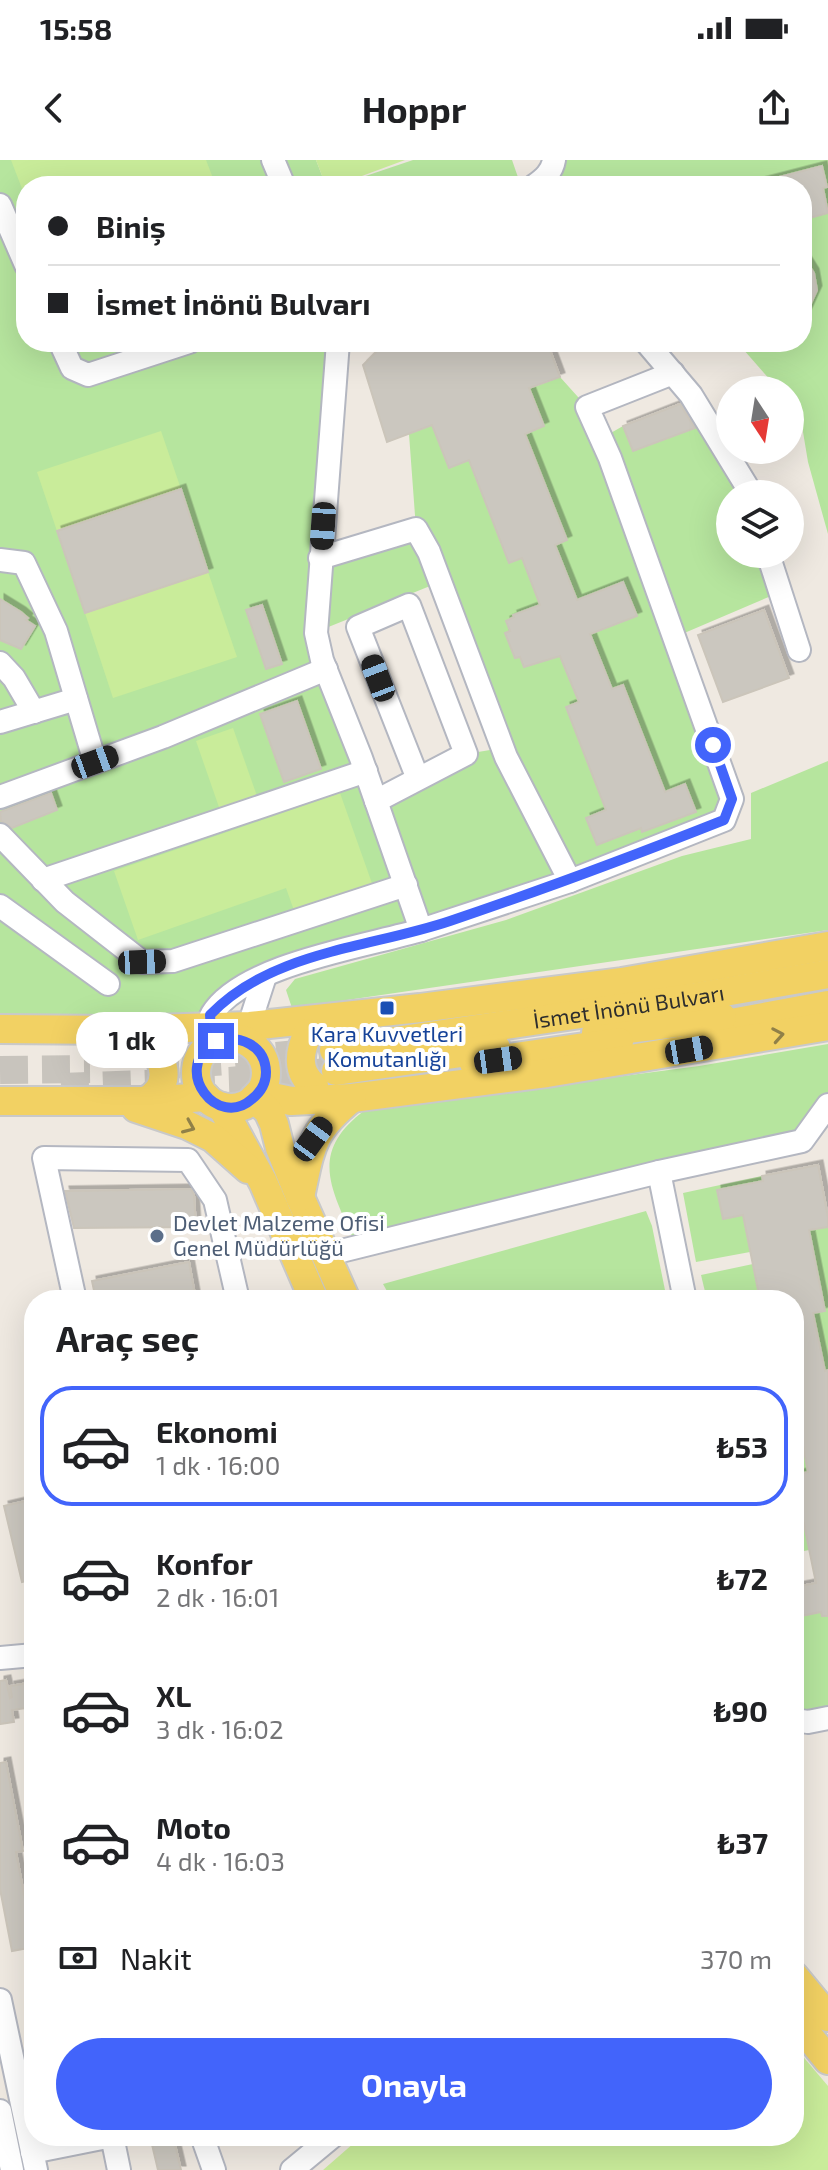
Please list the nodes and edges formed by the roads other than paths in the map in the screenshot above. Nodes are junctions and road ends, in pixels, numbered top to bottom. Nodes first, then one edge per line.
1 (0, 205) edge
2 (16, 242) edge
3 (65, 352) edge
4 (158, 352) edge
5 (337, 352) edge
6 (655, 352) edge
7 (673, 373) junction
8 (743, 480) edge
9 (320, 558) junction
10 (0, 560) edge
11 (773, 568) edge
12 (799, 650) dead end
13 (0, 663) edge
14 (326, 669) junction
15 (76, 699) junction
16 (34, 712) junction
17 (0, 722) edge
18 (95, 762) junction
19 (366, 771) junction
20 (418, 779) junction
21 (0, 797) edge
22 (376, 801) junction
23 (0, 835) edge
24 (43, 880) junction
25 (570, 881) junction
26 (406, 885) junction
27 (0, 906) edge
28 (421, 930) junction
29 (828, 946) edge
30 (828, 960) edge
31 (828, 974) edge
32 (265, 976) junction
33 (108, 984) dead end
34 (827, 1012) edge
35 (0, 1029) edge
36 (308, 1033) junction
37 (247, 1036) junction
38 (210, 1039) junction
39 (147, 1045) junction
40 (0, 1047) edge
41 (328, 1069) junction
42 (258, 1093) junction
43 (352, 1098) junction
44 (0, 1101) edge
45 (116, 1101) junction
46 (145, 1101) junction
47 (214, 1102) junction
48 (828, 1105) edge
49 (0, 1118) edge
50 (659, 1172) junction
51 (263, 1182) junction
52 (300, 1197) junction
53 (325, 1255) junction
54 (73, 1290) edge
55 (236, 1290) edge
56 (310, 1290) edge
57 (341, 1290) edge
58 (683, 1290) edge
59 (24, 1656) edge
60 (0, 1658) edge
61 (828, 1718) edge
62 (804, 1721) edge
63 (804, 1988) edge
64 (0, 2000) edge
65 (828, 2017) edge
66 (804, 2030) edge
67 (828, 2060) edge
68 (0, 2111) edge
69 (24, 2114) edge
70 (81, 2146) edge
71 (114, 2146) edge
72 (206, 2146) edge
73 (321, 2146) edge
74 (34, 2161) edge
75 (12, 2170) edge
76 (119, 2170) edge
77 (214, 2170) edge
78 (292, 2170) edge

1 - 2 street
3 - 4 street
5 - 9 street
6 - 7 street
7 - 8 street
7 - 25 street
9 - 14 street
9 - 25 street
10 - 15 street
11 - 12 street
13 - 16 street
14 - 18 street
14 - 19 street
15 - 16 street
15 - 18 street
16 - 17 street
18 - 21 street
19 - 22 street
19 - 24 street
20 - 20 street
20 - 22 street
22 - 26 street
23 - 24 street
24 - 26 street
25 - 28 street
26 - 28 street
27 - 33 street
28 - 32 street
29 - 37 main road
30 - 36 main road
31 - 41 main road, İsmet İnönü Bulvarı
32 - 37 street
32 - 38 street
34 - 41 main road
43 -> 34 main road
35 - 38 main road
36 - 37 main road
36 - 41 main road
37 - 38 main road
37 - 42 main road
38 - 39 main road
38 - 47 main road
39 - 40 main road
39 - 46 main road
41 - 42 main road
42 - 43 main road
42 - 47 main road
42 - 52 main road
43 - 52 main road
44 - 45 main road
45 - 46 main road
45 - 49 main road
45 -> 51 main road
46 - 47 main road
47 - 51 main road
48 - 50 street
50 - 53 street
50 - 58 street
51 - 56 main road
52 - 53 main road
53 - 57 main road
54 - 55 street
59 - 60 street
61 - 62 street
63 - 65 main road
64 - 69 street
66 - 67 main road
68 - 75 street
70 - 74 street
71 - 76 street
72 - 77 street
73 - 78 street

